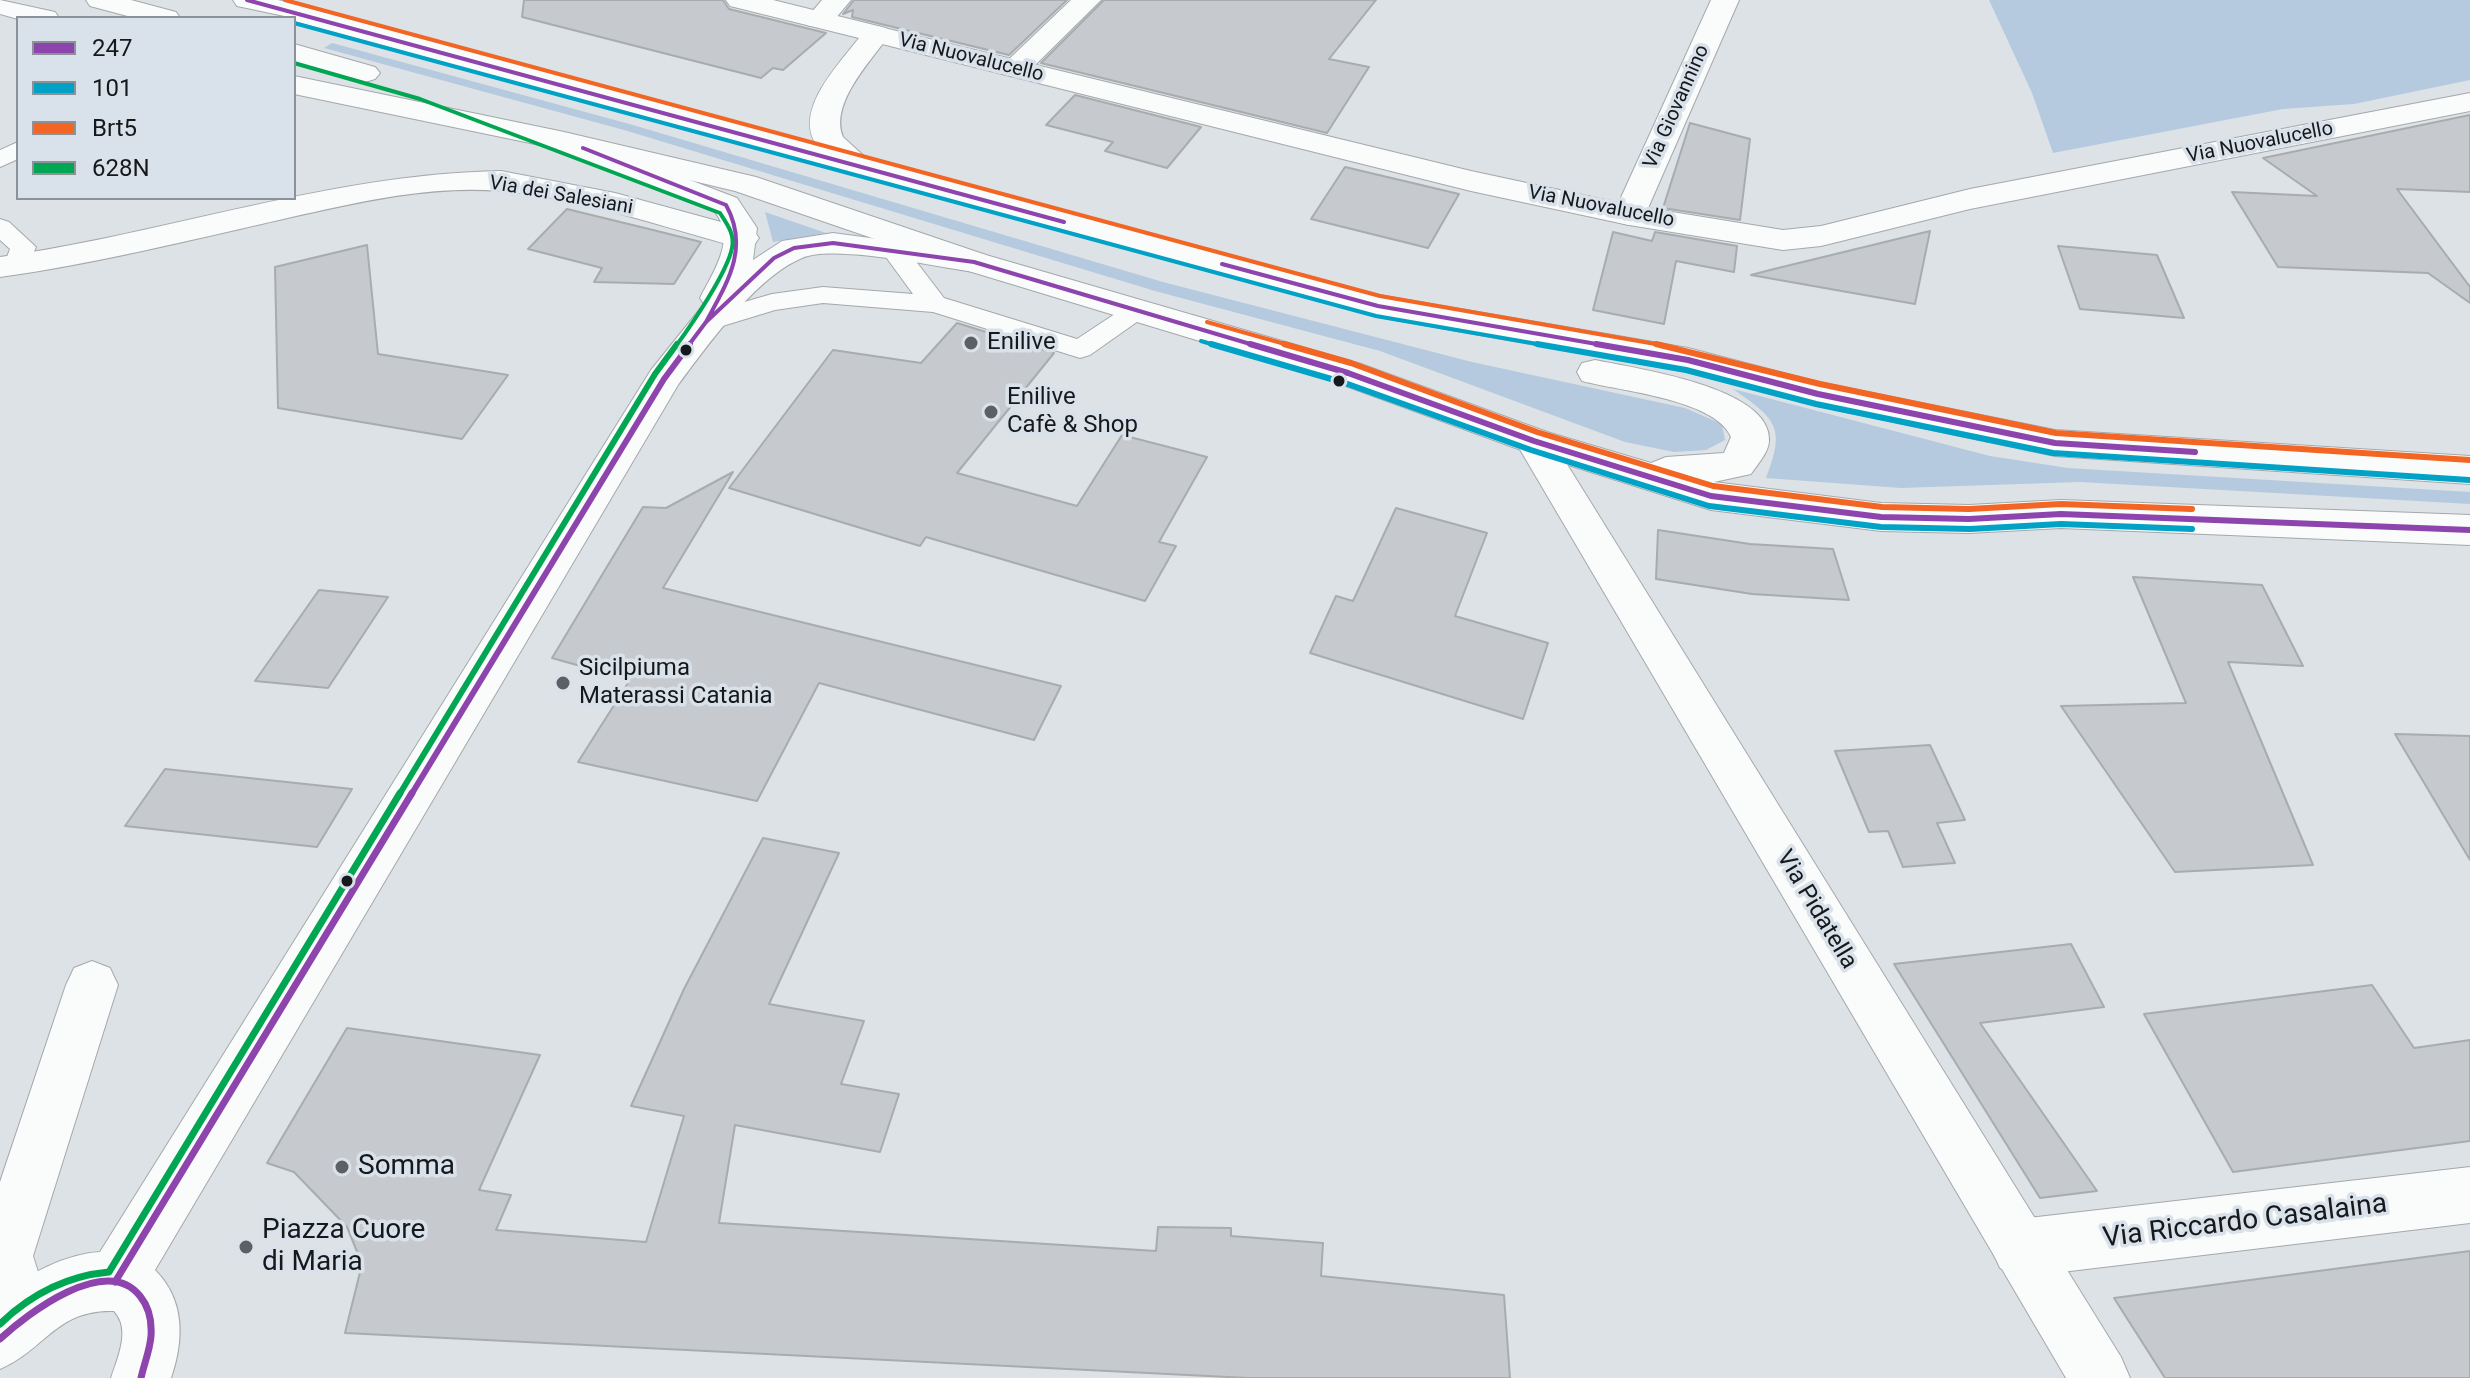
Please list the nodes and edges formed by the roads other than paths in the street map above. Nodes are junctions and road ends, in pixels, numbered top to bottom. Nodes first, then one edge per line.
1 (100, 0) edge
2 (247, 0) edge
3 (740, 0) edge
4 (1087, 0) edge
5 (1725, 0) edge
6 (0, 5) edge
7 (828, 10) edge
8 (38, 16) edge
9 (159, 16) edge
10 (876, 34) junction
11 (296, 54) edge
12 (1015, 69) junction
13 (296, 85) edge
14 (2470, 102) edge
15 (829, 103) junction
16 (701, 122) junction
17 (564, 141) junction
18 (854, 164) junction
19 (1629, 215) junction
20 (0, 227) edge
21 (742, 238) junction
22 (896, 253) junction
23 (974, 262) junction
24 (8, 266) edge
25 (935, 304) junction
26 (1378, 306) junction
27 (1137, 312) junction
28 (706, 322) junction
29 (1534, 441) junction
30 (2470, 470) edge
31 (1627, 471) junction
32 (2470, 530) edge
33 (92, 985) dead end
34 (2470, 1195) edge
35 (2020, 1248) junction
36 (115, 1282) junction
37 (11, 1327) edge
38 (141, 1378) edge
39 (2100, 1378) edge

1 - 9 main road
2 - 16 main road
3 - 7 main road, Via Nuovalucello
4 - 12 main road
5 - 19 main road, Via Giovannino
6 - 8 main road
7 - 10 main road, Via Nuovalucello
10 - 12 main road, Via Nuovalucello
10 - 15 main road
11 - 17 main road
12 - 19 main road, Via Nuovalucello
13 - 17 main road
14 - 19 main road, Via Nuovalucello
15 - 16 main road
15 - 18 main road
16 - 18 main road
17 - 21 main road
17 - 23 main road
18 - 26 main road
20 - 24 lane
21 - 24 main road, Via dei Salesiani
21 - 28 main road
22 - 23 main road
22 - 25 lane
22 - 28 main road
23 - 27 main road
25 - 27 lane
25 - 28 lane
26 - 30 main road
26 - 31 main road
27 - 29 main road
28 - 36 main road
29 - 31 main road
29 - 35 main road, Via Pidatella
31 - 32 main road
33 - 37 main road
34 - 35 main road, Via Riccardo Casalaina
35 - 39 main road, Via Pidatella
36 - 37 main road
36 - 38 main road

